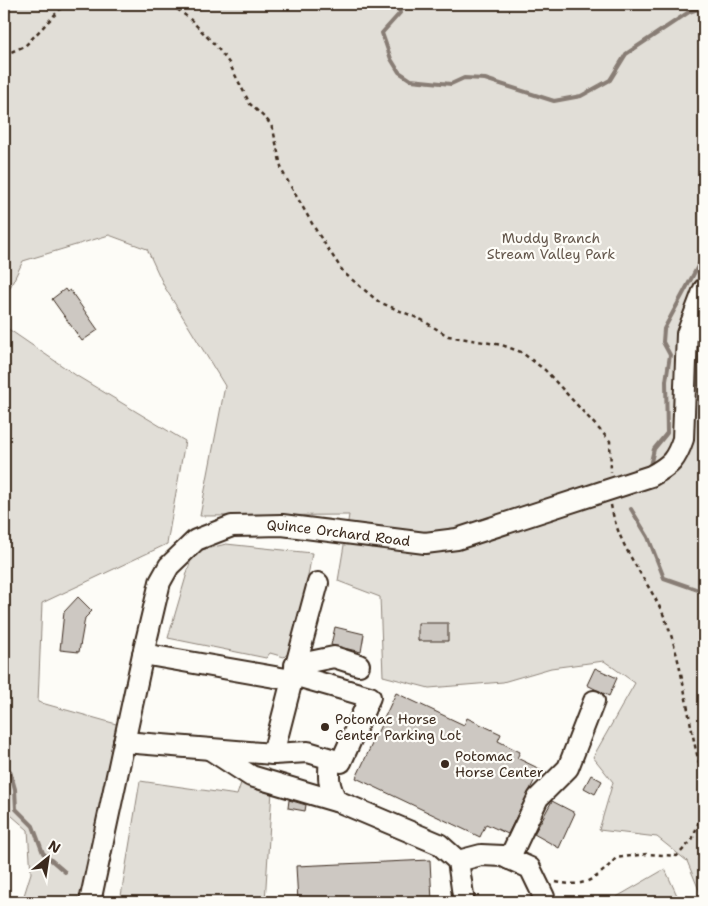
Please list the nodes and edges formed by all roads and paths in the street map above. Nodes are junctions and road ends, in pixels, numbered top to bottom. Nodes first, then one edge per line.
1 (65, 4) edge
2 (171, 4) edge
3 (4, 55) edge
4 (704, 289) edge
5 (611, 488) junction
6 (318, 583) dead end
7 (143, 654) junction
8 (359, 665) dead end
9 (294, 674) junction
10 (594, 701) dead end
11 (124, 742) junction
12 (209, 749) junction
13 (273, 754) junction
14 (330, 759) junction
15 (704, 781) edge
16 (337, 801) junction
17 (704, 808) edge
18 (509, 858) junction
19 (458, 861) junction
20 (530, 868) junction
21 (90, 902) edge
22 (464, 902) edge
23 (544, 902) edge

1 - 3 path
2 - 5 path
4 - 5 street, Quince Orchard Road
5 - 7 street, Quince Orchard Road
5 - 15 path
6 - 9 street
7 - 9 street
7 - 11 street, Quince Orchard Road
8 - 9 street
9 - 13 street
9 - 14 street
10 - 18 street
11 - 12 street
11 - 21 street, Quince Orchard Road
12 - 13 street
12 - 16 street
13 - 14 street
14 - 16 street
16 - 19 street
17 - 20 path
18 - 19 street
18 - 20 street
19 - 22 street
20 - 23 street

